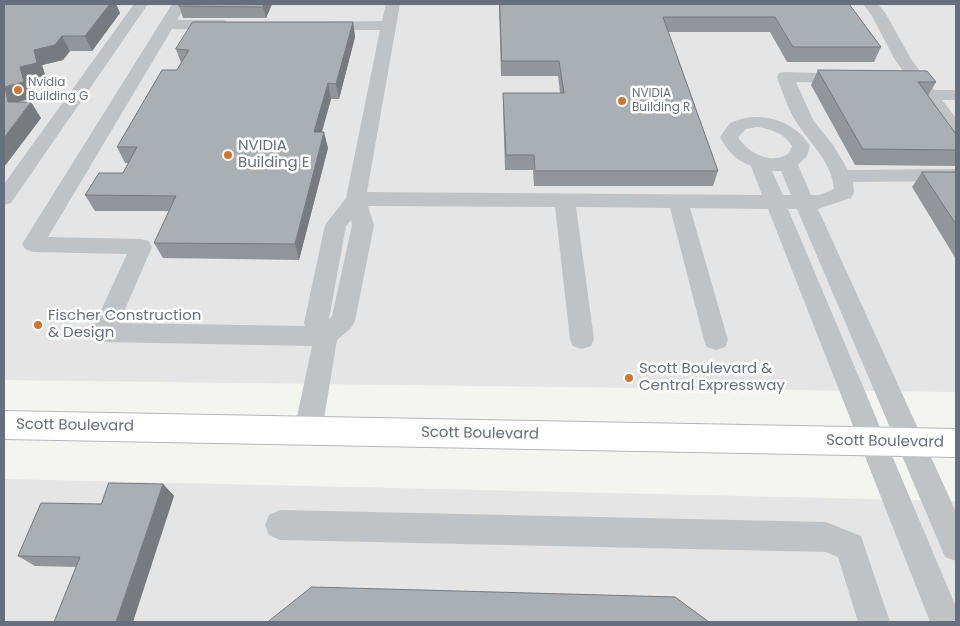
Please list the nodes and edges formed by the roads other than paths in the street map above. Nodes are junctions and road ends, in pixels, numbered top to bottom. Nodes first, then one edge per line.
1 (141, 4) edge
2 (179, 4) edge
3 (393, 4) edge
4 (870, 4) edge
5 (165, 24) junction
6 (241, 25) edge
7 (304, 25) edge
8 (389, 26) junction
9 (860, 78) edge
10 (897, 78) edge
11 (917, 78) junction
12 (956, 94) edge
13 (933, 99) junction
14 (956, 103) edge
15 (956, 130) edge
16 (759, 162) junction
17 (787, 163) junction
18 (956, 175) edge
19 (841, 176) junction
20 (4, 198) edge
21 (356, 199) junction
22 (564, 201) junction
23 (678, 201) junction
24 (775, 202) junction
25 (804, 202) junction
26 (326, 336) junction
27 (582, 339) dead end
28 (716, 340) dead end
29 (4, 425) edge
30 (308, 431) junction
31 (872, 442) junction
32 (911, 442) junction
33 (956, 442) edge
34 (280, 526) dead end
35 (956, 546) edge
36 (874, 622) edge
37 (946, 622) edge

1 - 20 lane
2 - 5 lane
3 - 8 lane
4 - 11 lane
5 - 6 lane
5 - 26 lane
7 - 8 lane
8 - 21 lane
9 - 19 lane
10 - 11 lane
11 - 13 lane
12 - 13 lane
13 - 14 lane
13 - 15 lane
16 - 17 lane
16 - 17 lane
16 - 24 lane
17 - 25 lane
18 - 19 lane
19 - 25 lane
21 - 22 lane
21 - 26 lane
22 - 23 lane
22 - 27 lane
23 - 24 lane
23 - 28 lane
24 - 25 lane
24 - 31 lane
25 - 32 lane
26 - 30 lane
29 - 30 main road, Scott Boulevard
30 - 31 main road, Scott Boulevard
31 - 32 main road, Scott Boulevard
31 - 37 lane
32 - 33 main road, Scott Boulevard
32 - 35 lane
34 - 36 lane

